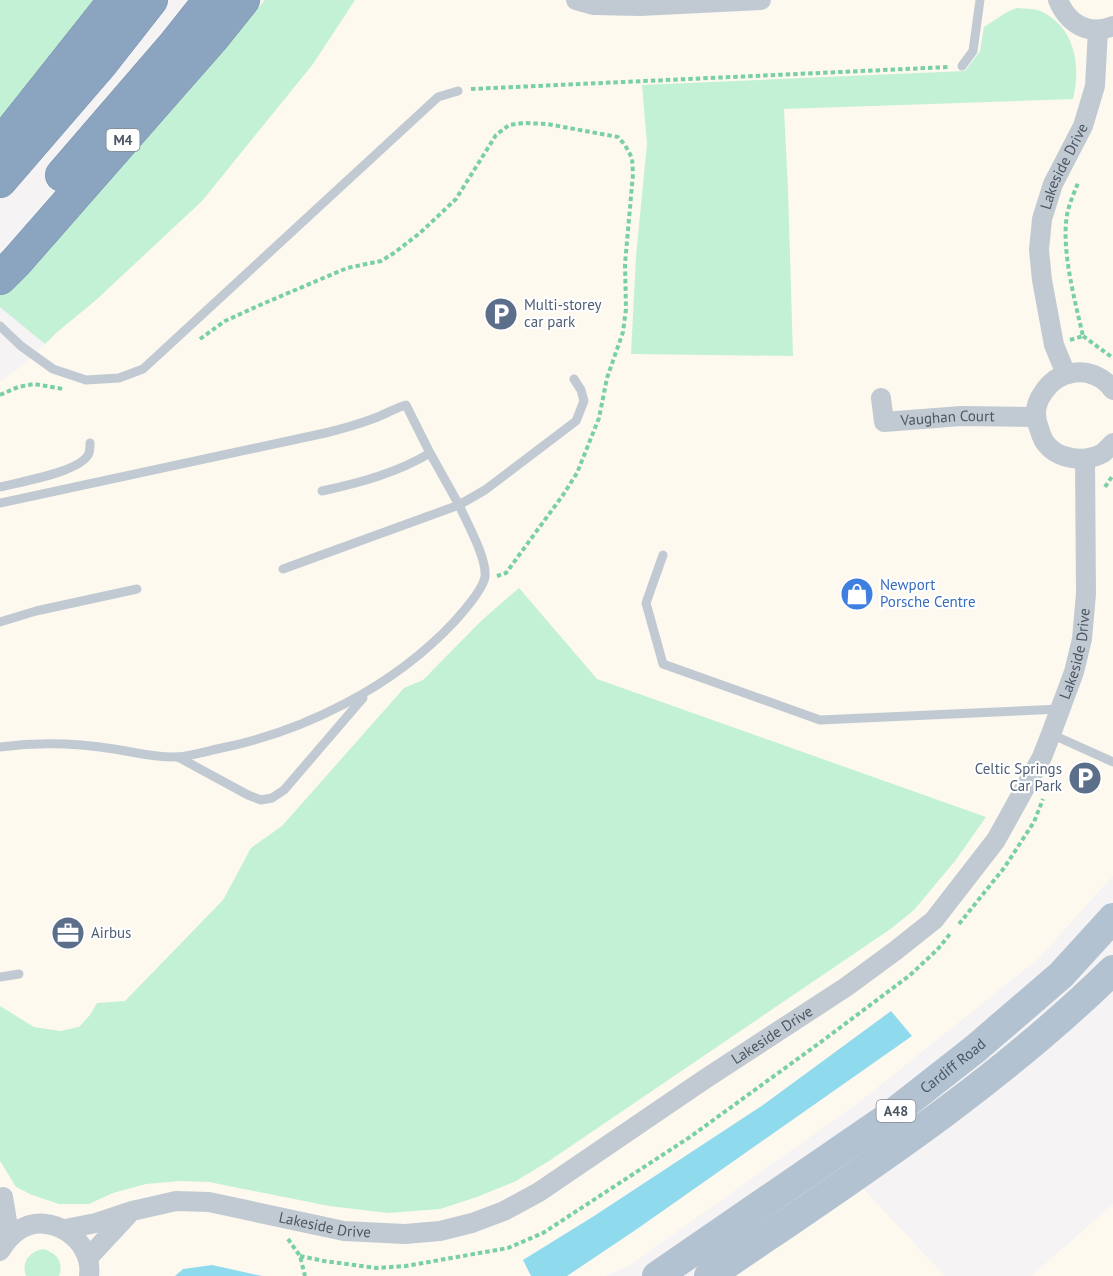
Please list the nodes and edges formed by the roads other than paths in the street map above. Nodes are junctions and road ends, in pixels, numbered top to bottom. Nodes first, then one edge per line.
1 (115, 0) edge
2 (151, 0) edge
3 (210, 0) edge
4 (243, 0) edge
5 (576, 0) edge
6 (761, 0) edge
7 (980, 0) edge
8 (1058, 0) edge
9 (640, 3) edge
10 (1105, 28) edge
11 (962, 66) road end
12 (458, 91) road end
13 (0, 145) edge
14 (0, 181) edge
15 (0, 248) edge
16 (0, 278) edge
17 (0, 326) edge
18 (1066, 374) junction
19 (574, 379) dead end
20 (1113, 390) edge
21 (882, 398) dead end
22 (1036, 417) junction
23 (90, 443) dead end
24 (1113, 443) edge
25 (430, 453) junction
26 (1084, 459) junction
27 (0, 487) edge
28 (322, 491) dead end
29 (0, 503) edge
30 (459, 505) junction
31 (663, 555) dead end
32 (283, 569) dead end
33 (138, 589) dead end
34 (0, 622) edge
35 (368, 692) junction
36 (1060, 709) junction
37 (1051, 734) junction
38 (0, 747) edge
39 (178, 757) junction
40 (1113, 762) edge
41 (1113, 918) edge
42 (1113, 970) edge
43 (19, 974) dead end
44 (0, 977) edge
45 (2, 1194) edge
46 (132, 1211) junction
47 (36, 1224) junction
48 (65, 1229) junction
49 (0, 1250) edge
50 (88, 1267) edge
51 (657, 1276) edge
52 (709, 1276) edge

1 - 13 highway
2 - 14 highway
3 - 15 highway, M4
4 - 16 highway, M4
5 - 9 street
6 - 9 street
7 - 11 lane
8 - 10 street
10 - 18 street, Lakeside Drive
12 - 17 lane
18 - 20 street
18 - 22 street
19 - 30 lane
21 - 22 street, Vaughan Court
22 - 26 street
23 - 27 lane
24 - 26 street
25 - 28 lane
25 - 29 lane
25 - 30 lane
26 - 36 street, Lakeside Drive
30 - 32 lane
30 - 35 lane
31 - 36 lane
33 - 34 lane
35 - 39 lane
35 - 39 lane
36 - 37 street, Lakeside Drive
37 - 40 lane
37 - 46 street, Lakeside Drive
38 - 39 lane
41 - 51 main road, Cardiff Road / A48
42 - 52 main road, Cardiff Road / A48
43 - 44 lane
45 - 47 street
45 - 49 street
46 - 48 street, Lakeside Drive
46 - 50 street
47 - 48 street
47 - 49 street
48 - 50 street

